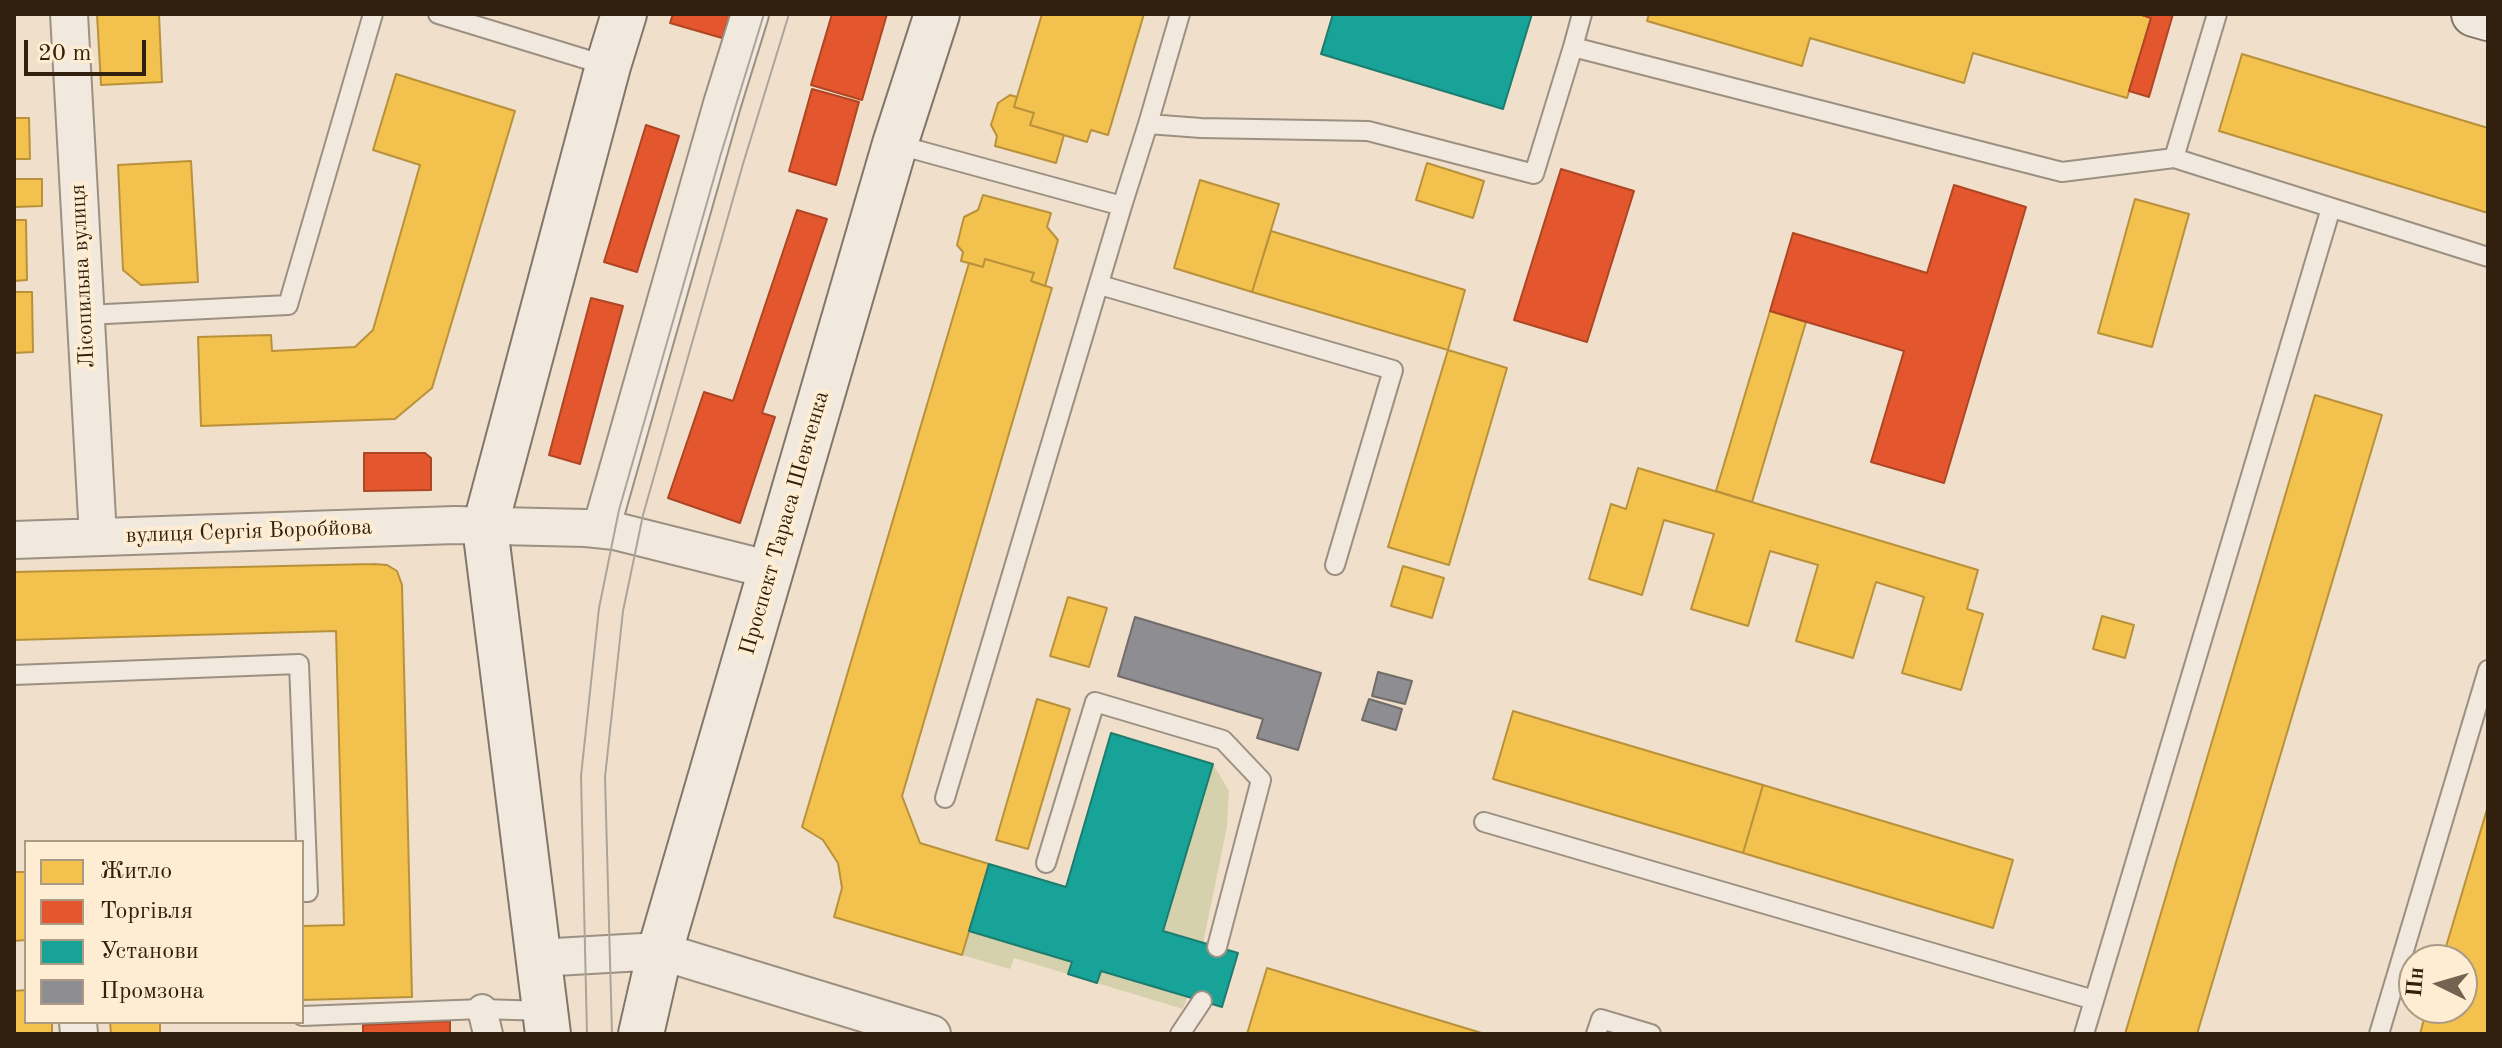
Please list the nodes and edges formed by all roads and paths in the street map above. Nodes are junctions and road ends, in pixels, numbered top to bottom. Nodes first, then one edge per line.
1 (69, 14) edge
2 (373, 14) edge
3 (438, 14) edge
4 (624, 14) edge
5 (750, 14) edge
6 (937, 14) edge
7 (1180, 14) edge
8 (1582, 14) edge
9 (2217, 14) edge
10 (2474, 14) edge
11 (2488, 18) edge
12 (1573, 47) junction
13 (608, 66) junction
14 (1148, 124) junction
15 (895, 144) junction
16 (2174, 158) junction
17 (1122, 206) junction
18 (2331, 208) junction
19 (2488, 257) edge
20 (1100, 285) junction
21 (86, 315) junction
22 (485, 527) junction
23 (601, 529) junction
24 (98, 537) junction
25 (14, 540) edge
26 (1335, 565) dead end
27 (771, 570) junction
28 (2488, 670) edge
29 (14, 675) edge
30 (945, 798) dead end
31 (1484, 822) dead end
32 (1046, 863) dead end
33 (304, 892) edge
34 (1217, 947) dead end
35 (660, 951) junction
36 (538, 958) junction
37 (2094, 1000) junction
38 (1202, 1001) dead end
39 (304, 1016) edge
40 (546, 1023) edge
41 (483, 1026) edge
42 (641, 1034) edge
43 (932, 1034) edge
44 (1180, 1034) edge
45 (1596, 1034) edge
46 (1651, 1034) edge
47 (2084, 1034) edge
48 (2379, 1034) edge

1 - 21 street, Лісопильна вулиця
2 - 21 lane
3 - 13 lane
4 - 13 main road
5 - 23 street
6 - 15 main road, Проспект Тараса Шевченка
7 - 14 lane
8 - 12 lane
9 - 16 lane
10 - 11 main road
12 - 14 lane
12 - 16 lane
13 - 22 main road
14 - 17 lane
15 - 17 lane
15 - 27 main road, Проспект Тараса Шевченка
16 - 18 lane
17 - 20 lane
18 - 19 lane
18 - 37 lane
20 - 26 lane
20 - 30 lane
21 - 24 street, Лісопильна вулиця
22 - 23 street, вулиця Сергія Воробйова
22 - 24 street, вулиця Сергія Воробйова
22 - 36 main road
23 - 27 street, вулиця Сергія Воробйова
24 - 25 street, вулиця Сергія Воробйова
27 - 35 main road, Проспект Тараса Шевченка
28 - 48 lane
29 - 33 lane
31 - 37 lane
32 - 34 lane
35 - 36 street
35 - 42 main road, Проспект Тараса Шевченка
35 - 43 street
36 - 40 main road
37 - 47 lane
38 - 44 lane
39 - 41 lane
40 - 41 lane
45 - 46 lane

